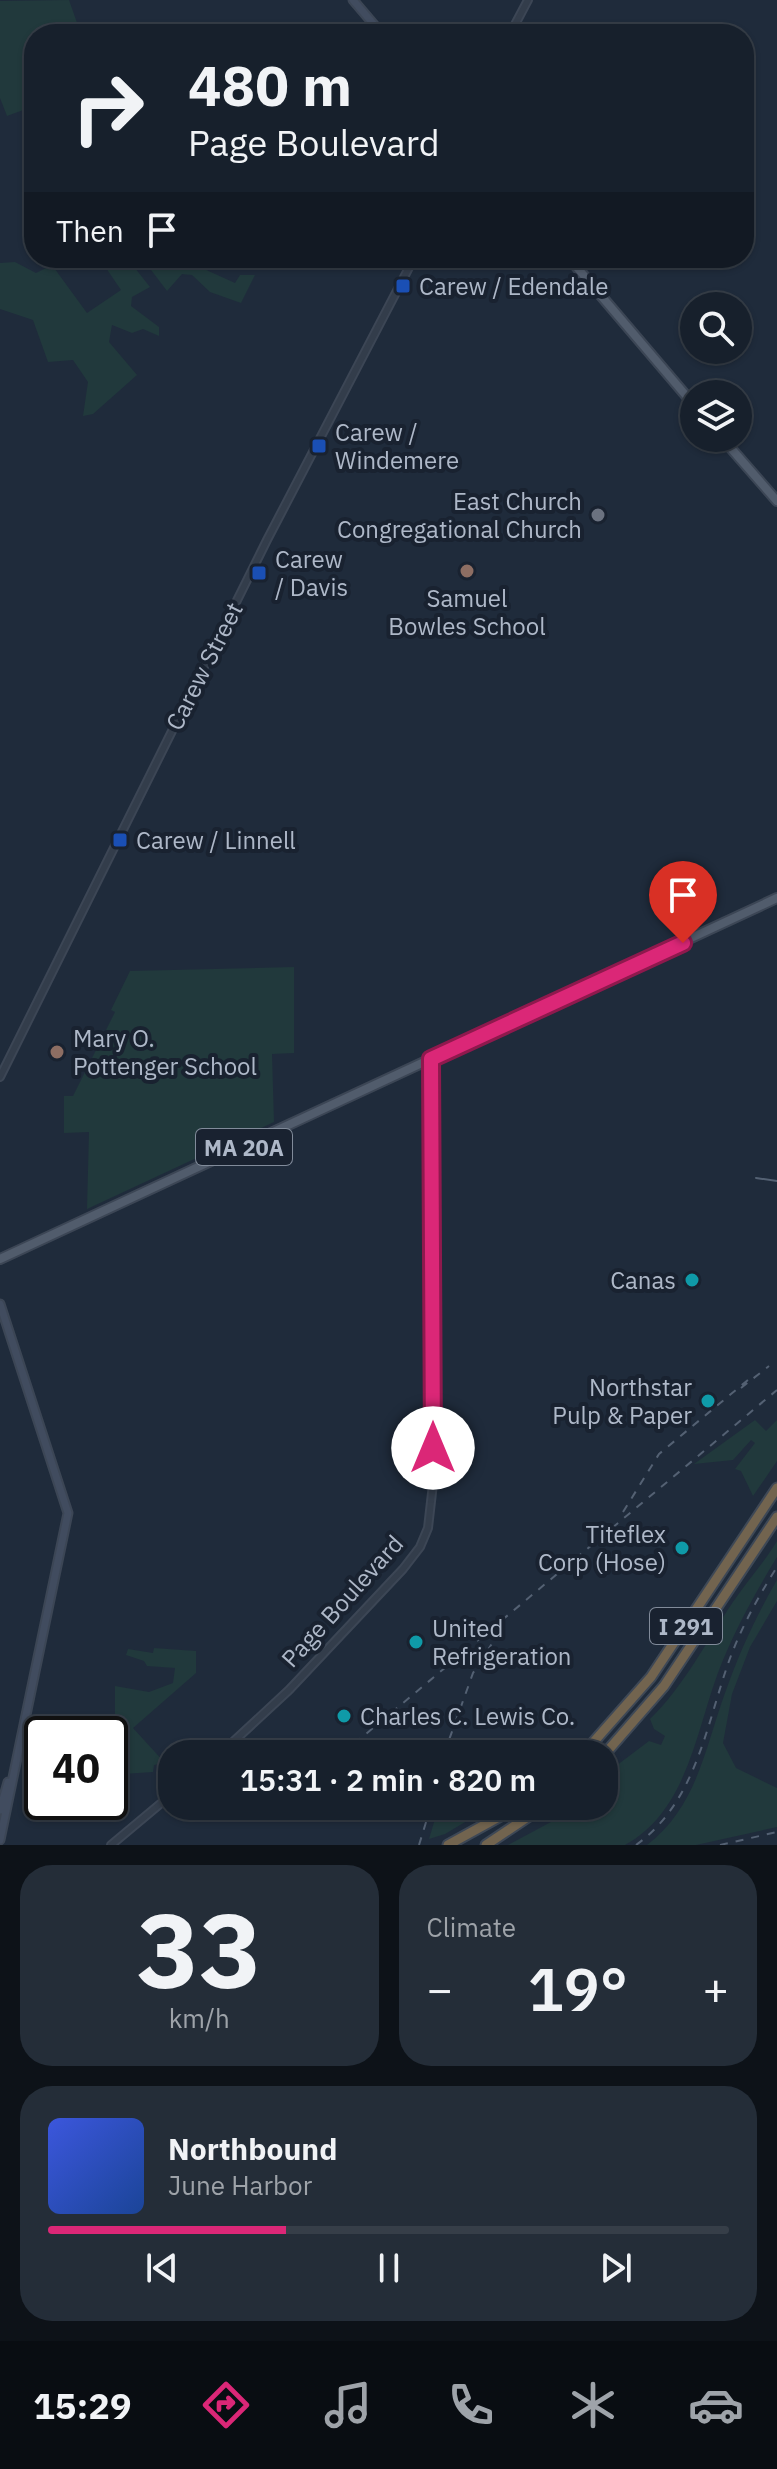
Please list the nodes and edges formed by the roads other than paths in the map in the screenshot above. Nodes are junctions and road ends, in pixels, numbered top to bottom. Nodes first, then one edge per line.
1 (353, 0) edge
2 (528, 0) edge
3 (373, 24) edge
4 (515, 24) edge
5 (409, 268) edge
6 (578, 268) edge
7 (680, 389) edge
8 (734, 452) edge
9 (777, 501) edge
10 (777, 898) edge
11 (431, 1059) junction
12 (0, 1077) edge
13 (0, 1259) edge
14 (0, 1304) edge
15 (777, 1488) edge
16 (777, 1517) edge
17 (235, 1740) edge
18 (595, 1740) edge
19 (617, 1740) edge
20 (19, 1745) junction
21 (158, 1806) edge
22 (0, 1810) edge
23 (494, 1820) edge
24 (523, 1820) edge
25 (0, 1840) edge
26 (111, 1845) edge
27 (448, 1845) edge
28 (486, 1845) edge

1 - 3 main road
2 - 4 street
5 - 12 street, Carew Street
6 - 7 main road
8 - 9 main road
10 - 11 main road, MA 20A
11 - 13 main road, MA 20A
11 - 17 street, Page Boulevard
14 - 20 main road
15 - 18 highway, I 291
16 - 19 highway, I 291
20 - 22 main road
20 - 25 main road
21 - 26 street
23 - 27 highway
24 - 28 highway

